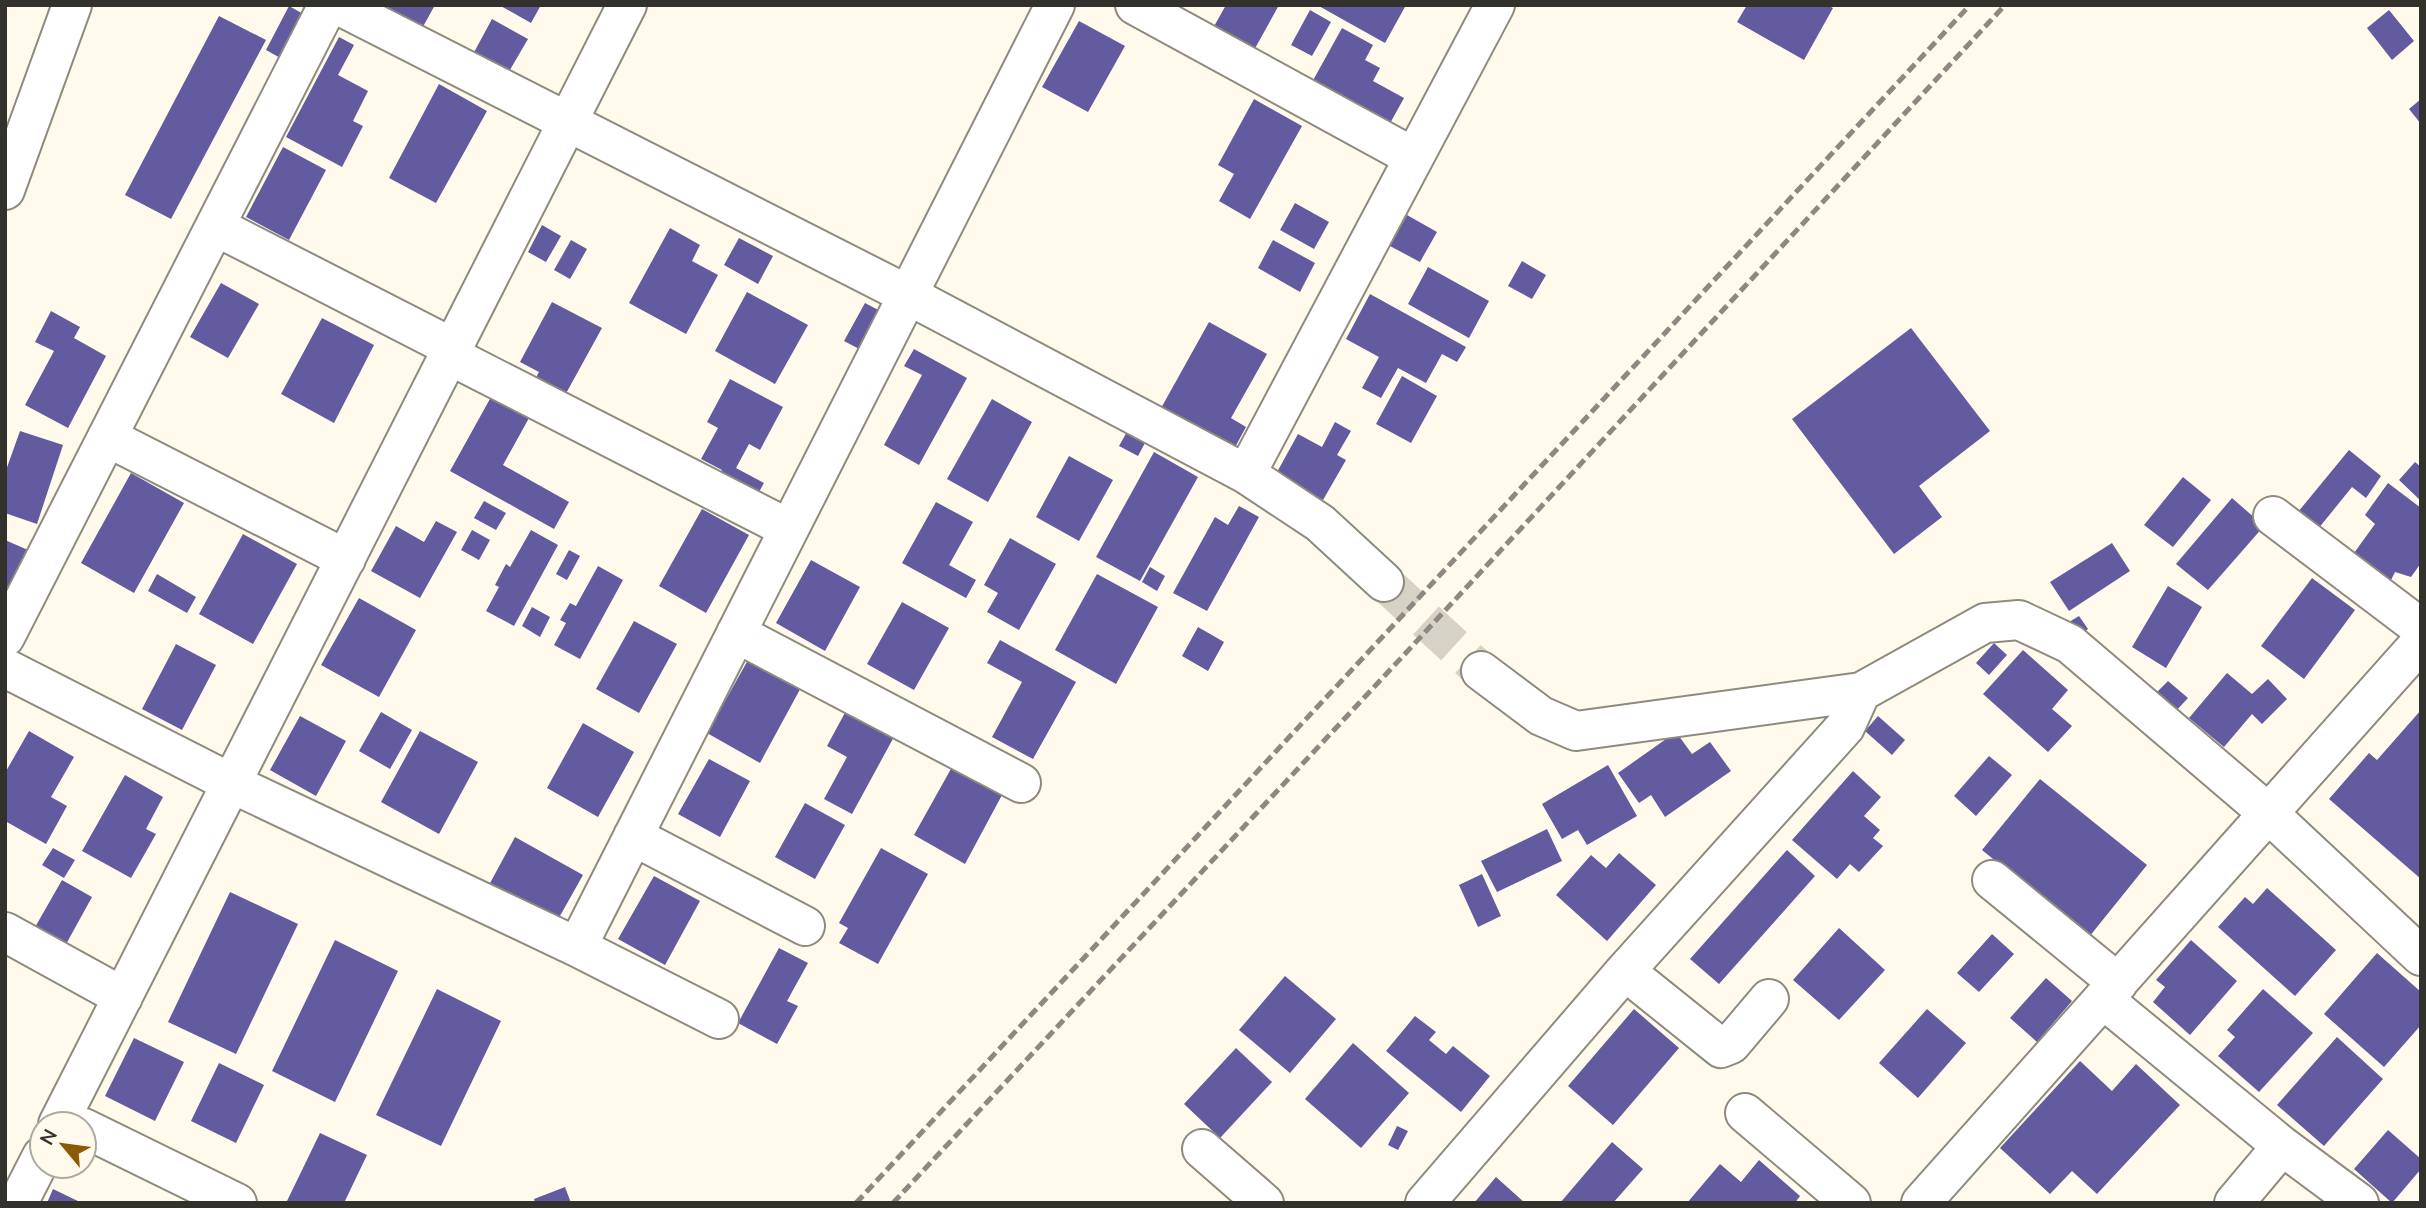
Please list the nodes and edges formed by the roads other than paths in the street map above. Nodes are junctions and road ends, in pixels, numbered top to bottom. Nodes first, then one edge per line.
1 (72, 5) edge
2 (328, 5) edge
3 (338, 5) edge
4 (627, 5) edge
5 (1055, 5) edge
6 (1135, 5) edge
7 (1491, 7) edge
8 (568, 123) junction
9 (1412, 157) junction
10 (5, 190) edge
11 (215, 226) junction
12 (908, 295) junction
13 (451, 352) junction
14 (107, 437) junction
15 (1246, 474) junction
16 (2273, 516) dead end
17 (789, 529) junction
18 (346, 559) junction
19 (1384, 582) tunnel mouth
20 (2421, 628) edge
21 (736, 633) junction
22 (5, 636) edge
23 (2421, 642) edge
24 (5, 668) edge
25 (1481, 671) tunnel mouth
26 (1861, 692) junction
27 (232, 783) junction
28 (1021, 783) dead end
29 (2268, 813) junction
30 (633, 836) junction
31 (1992, 880) dead end
32 (805, 926) dead end
33 (5, 932) edge
34 (577, 947) junction
35 (2421, 956) edge
36 (1625, 971) junction
37 (2110, 991) junction
38 (123, 997) junction
39 (1769, 999) dead end
40 (719, 1019) dead end
41 (76, 1110) edge
42 (1745, 1113) dead end
43 (98, 1137) edge
44 (2282, 1146) junction
45 (1202, 1149) dead end
46 (30, 1180) edge
47 (18, 1203) edge
48 (237, 1203) edge
49 (1264, 1203) edge
50 (1425, 1203) edge
51 (1852, 1203) edge
52 (1921, 1203) edge
53 (2234, 1203) edge
54 (2359, 1203) edge

1 - 10 street
2 - 11 street
3 - 8 street
4 - 8 street
5 - 12 street
6 - 9 street
7 - 9 street
8 - 12 street
8 - 13 street
9 - 15 street
11 - 13 street
11 - 14 street
12 - 15 street
12 - 17 street
13 - 17 street
13 - 18 street
14 - 18 street
14 - 22 street
15 - 19 street
16 - 20 street
17 - 21 street
18 - 27 street
21 - 28 street
21 - 30 street
23 - 29 street
24 - 27 street
25 - 26 street
26 - 29 street
26 - 36 street
27 - 34 street
27 - 38 street
29 - 35 street
29 - 37 street
30 - 32 street
30 - 34 street
31 - 37 street
33 - 38 street
34 - 40 street
36 - 39 street
36 - 50 street
37 - 44 street
37 - 52 street
38 - 41 street
42 - 51 street
43 - 48 street
44 - 53 street
44 - 54 street
45 - 49 street
46 - 47 street

